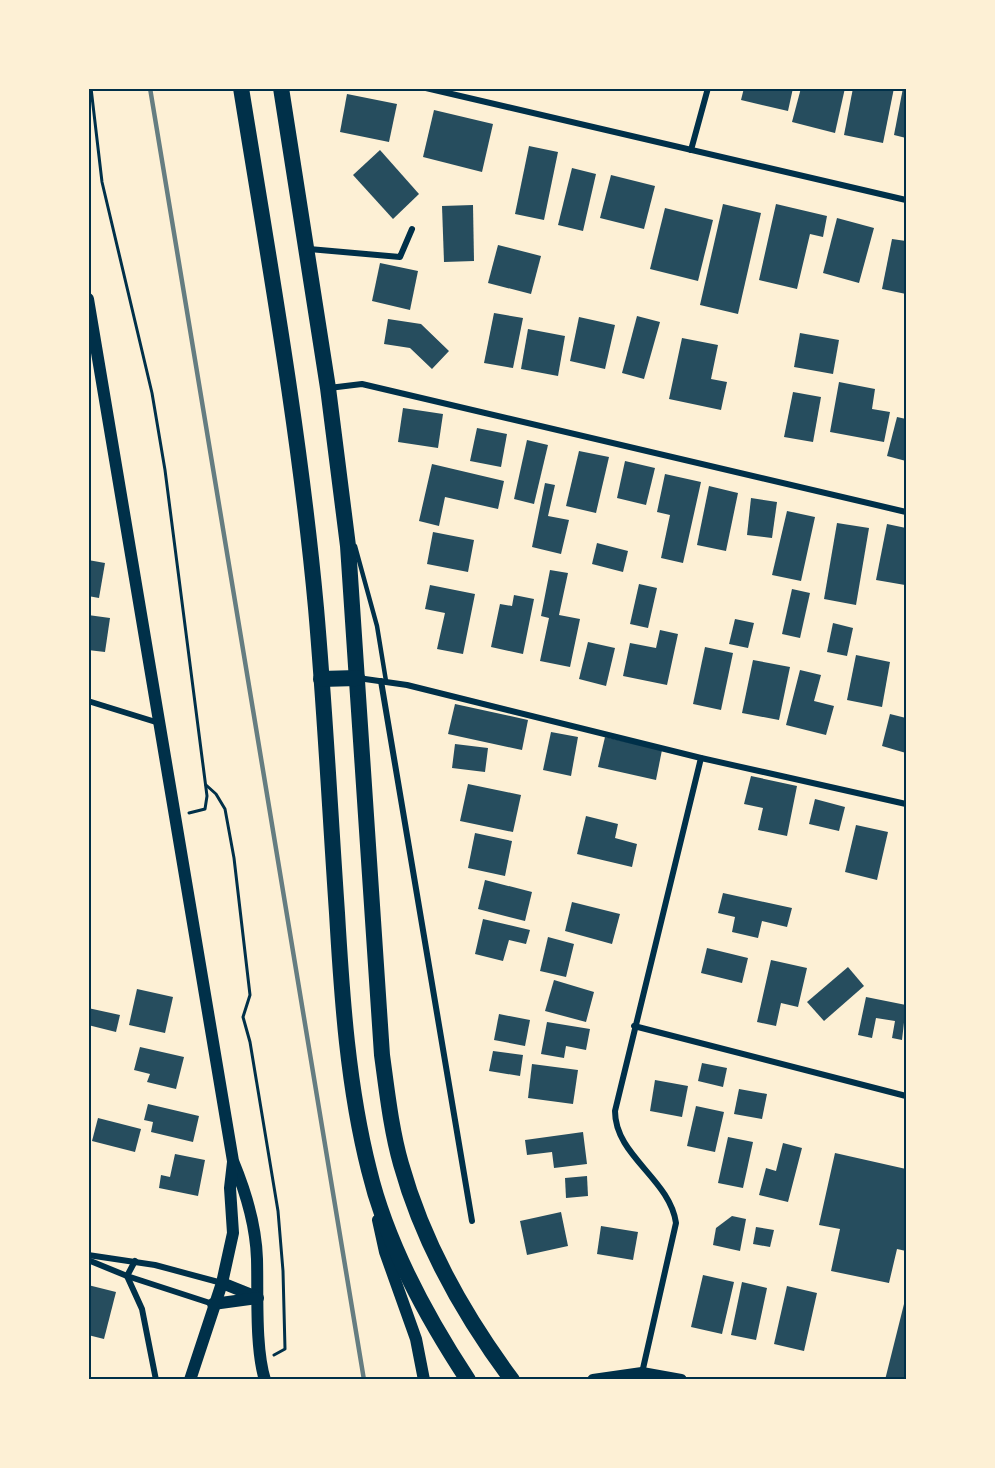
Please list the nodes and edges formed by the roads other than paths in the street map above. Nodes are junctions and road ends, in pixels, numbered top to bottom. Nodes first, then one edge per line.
1 (241, 88) edge
2 (281, 88) edge
3 (426, 88) edge
4 (708, 88) edge
5 (691, 150) junction
6 (906, 200) edge
7 (412, 229) dead end
8 (306, 249) junction
9 (88, 299) edge
10 (328, 388) junction
11 (906, 512) edge
12 (345, 518) junction
13 (357, 678) junction
14 (321, 679) junction
15 (384, 681) junction
16 (88, 701) edge
17 (159, 723) junction
18 (701, 758) junction
19 (906, 804) edge
20 (634, 1026) junction
21 (906, 1096) edge
22 (233, 1161) junction
23 (369, 1172) junction
24 (472, 1221) dead end
25 (88, 1255) edge
26 (88, 1260) edge
27 (135, 1261) junction
28 (127, 1276) junction
29 (222, 1283) junction
30 (258, 1298) junction
31 (213, 1305) junction
32 (642, 1373) junction
33 (156, 1380) edge
34 (190, 1380) edge
35 (266, 1380) edge
36 (424, 1380) edge
37 (468, 1380) edge
38 (512, 1380) edge
39 (593, 1380) edge
40 (681, 1380) edge

1 - 14 highway
2 - 8 highway
3 - 5 street
4 - 5 street
5 - 6 street
7 - 8 street
8 - 10 highway
9 - 17 main road
10 - 11 street
10 - 12 highway
12 - 13 highway
12 - 15 lane
13 - 14 highway
13 - 15 street
13 - 38 highway
14 - 23 highway
15 - 18 street
15 - 24 street
16 - 17 street
17 - 22 main road
18 - 19 street
18 - 20 street
20 - 21 street
20 - 32 street
22 - 29 main road
22 - 30 main road
23 - 36 main road
23 - 37 highway
25 - 27 street
26 - 28 street
27 - 28 street
27 - 29 street
28 - 31 street
28 - 33 street
29 - 30 main road
29 - 31 main road
30 - 31 main road
30 - 35 main road
31 - 34 main road
32 - 39 main road
32 - 40 main road

